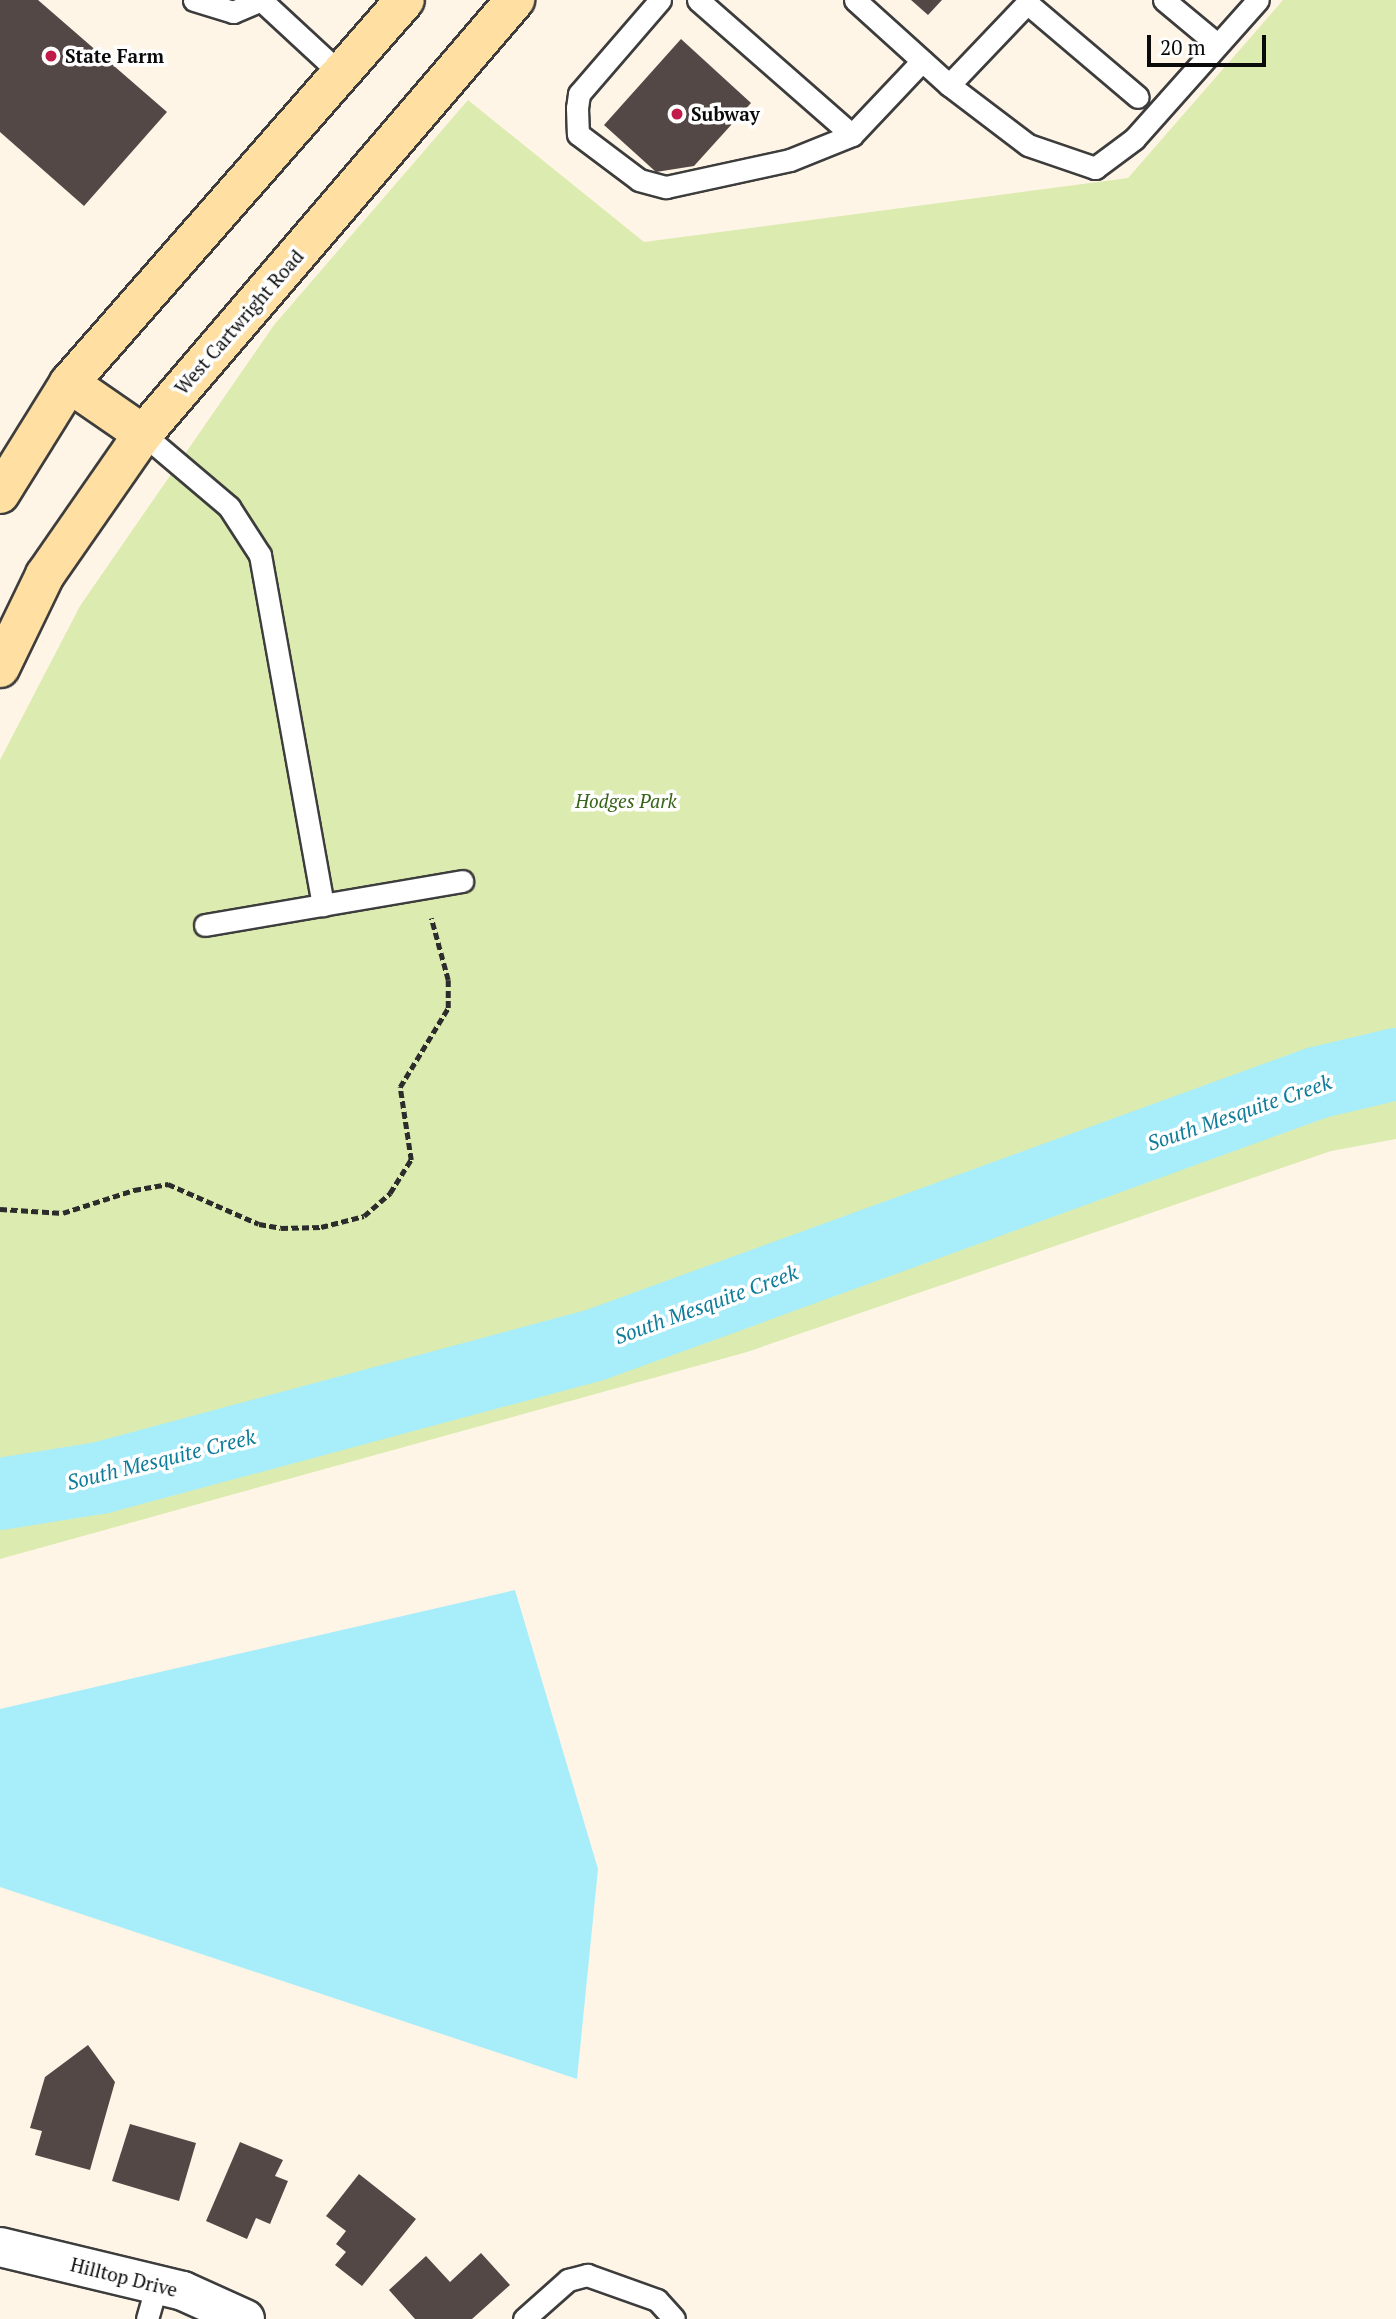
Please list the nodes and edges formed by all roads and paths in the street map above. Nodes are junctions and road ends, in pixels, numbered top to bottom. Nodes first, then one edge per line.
1 (194, 0) edge
2 (261, 0) edge
3 (405, 0) edge
4 (515, 0) edge
5 (660, 0) edge
6 (698, 0) edge
7 (855, 0) edge
8 (1164, 0) edge
9 (1258, 0) edge
10 (1217, 44) junction
11 (922, 61) junction
12 (341, 74) junction
13 (949, 85) junction
14 (1138, 97) dead end
15 (852, 135) junction
16 (69, 383) junction
17 (143, 434) junction
18 (0, 494) edge
19 (0, 668) edge
20 (462, 881) dead end
21 (427, 886) junction
22 (323, 905) junction
23 (205, 925) dead end
24 (0, 1209) edge
25 (0, 2247) edge
26 (152, 2302) edge
27 (245, 2319) edge
28 (524, 2319) edge
29 (674, 2319) edge

1 - 2 lane
2 - 12 lane
3 - 12 main road
4 - 17 main road, West Cartwright Road
5 - 15 lane
6 - 15 lane
7 - 11 lane
8 - 10 lane
9 - 10 lane
10 - 13 lane
11 - 13 lane
11 - 15 lane
12 - 16 main road
13 - 14 lane
16 - 17 main road
16 - 18 main road
17 - 19 main road, West Cartwright Road
17 - 22 lane
20 - 21 lane
21 - 22 lane
21 - 24 path
22 - 23 lane
25 - 26 street, Hilltop Drive
26 - 27 street, Hilltop Drive
28 - 29 lane

